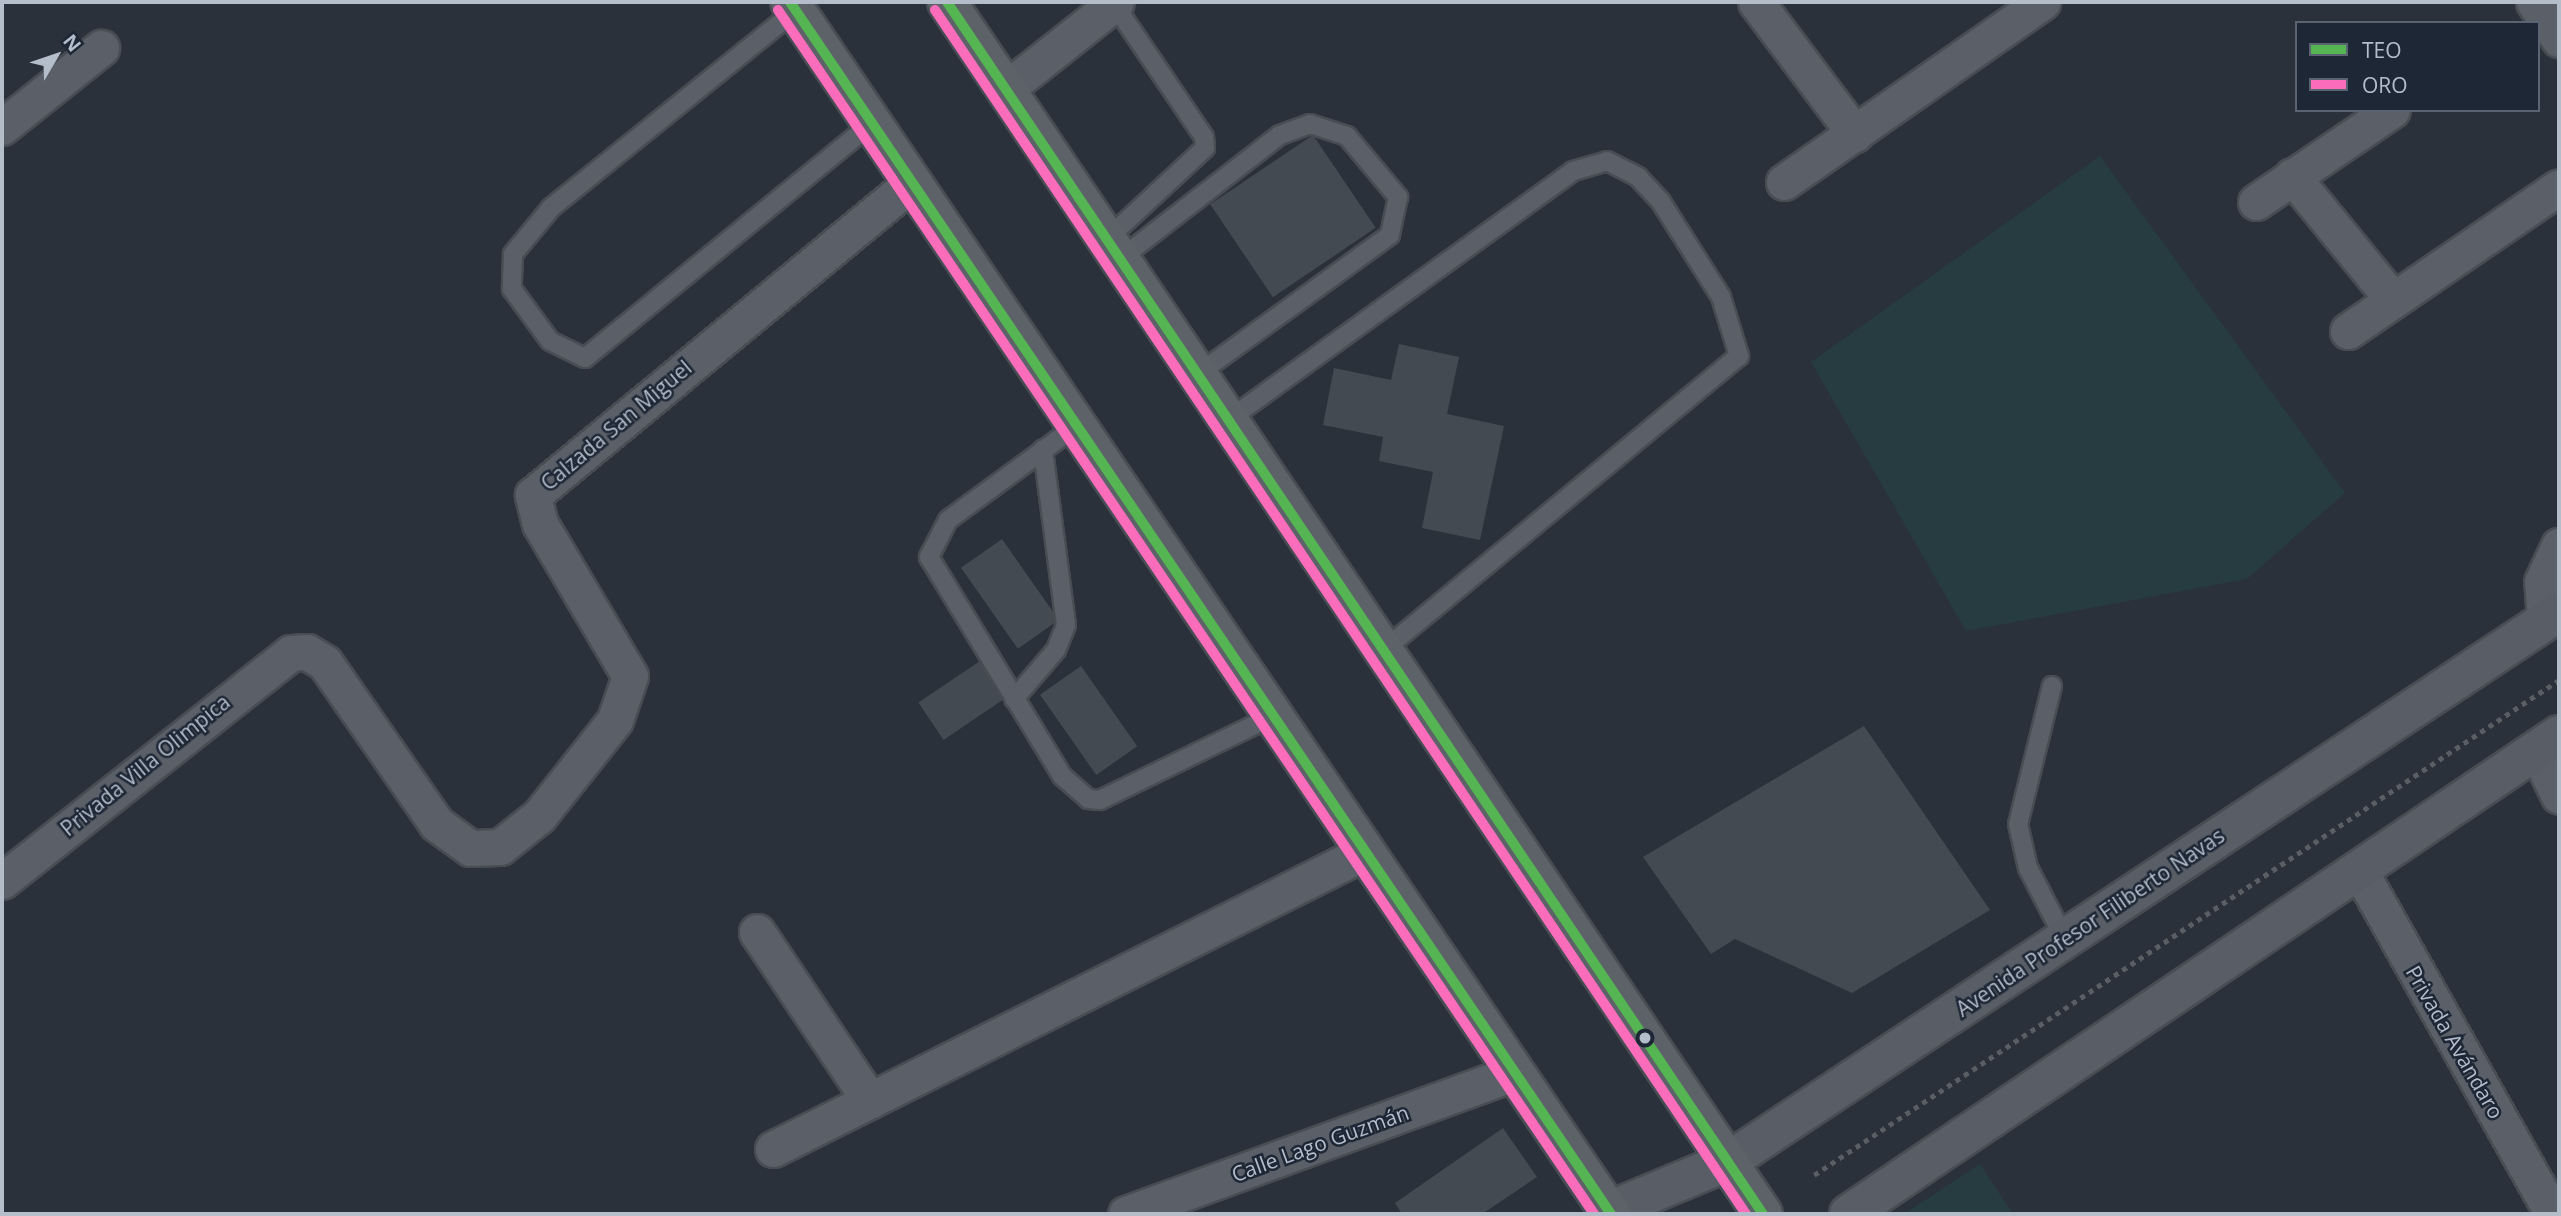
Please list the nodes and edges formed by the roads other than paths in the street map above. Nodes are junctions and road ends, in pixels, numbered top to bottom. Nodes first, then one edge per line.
1 (947, 2) edge
2 (1756, 2) edge
3 (2042, 2) edge
4 (1115, 3) edge
5 (793, 6) edge
6 (101, 48) dead end
7 (1006, 89) junction
8 (2389, 112) edge
9 (870, 125) junction
10 (2, 127) edge
11 (1855, 134) junction
12 (2292, 176) junction
13 (1784, 182) dead end
14 (909, 185) junction
15 (2559, 187) edge
16 (2256, 202) dead end
17 (1114, 249) junction
18 (2393, 300) junction
19 (2348, 331) dead end
20 (1198, 374) junction
21 (1228, 420) junction
22 (1075, 426) junction
23 (1043, 450) junction
24 (2559, 546) edge
25 (2552, 617) edge
26 (1384, 650) junction
27 (291, 653) joint
28 (2052, 686) dead end
29 (1014, 699) junction
30 (1272, 716) junction
31 (2548, 742) edge
32 (2559, 796) edge
33 (1365, 852) junction
34 (2358, 868) junction
35 (2, 881) edge
36 (757, 932) dead end
37 (2065, 939) junction
38 (1514, 1073) junction
39 (870, 1101) junction
40 (773, 1149) dead end
41 (1729, 1161) junction
42 (1606, 1213) edge
43 (1126, 1214) edge
44 (1763, 1214) edge
45 (1849, 1214) edge
46 (2553, 1214) edge

1 - 7 main road
2 - 11 street
3 - 11 street
4 - 7 street
4 - 17 lane
5 - 9 main road
5 - 9 lane
6 - 10 street
7 - 17 main road
8 - 12 street
9 - 14 main road
11 - 13 street
12 - 16 street
12 - 18 street
14 - 22 main road
14 - 27 street, Calzada San Miguel
15 - 18 street
17 - 20 main road
17 - 20 lane
18 - 19 street
20 - 21 main road
21 - 26 main road
21 - 26 lane
22 - 23 lane
22 - 30 main road
23 - 29 lane
23 - 29 lane
24 - 25 street
25 - 37 main road, Avenida Profesor Filiberto Navas
26 - 41 main road
27 - 35 street, Privada Villa Olimpica
28 - 37 lane
29 - 30 lane
30 - 33 main road
31 - 32 street
31 - 34 main road
33 - 38 main road
33 - 39 street
34 - 45 main road
34 - 46 street, Privada Avándaro
36 - 39 street
37 - 41 main road, Avenida Profesor Filiberto Navas
38 - 42 main road
38 - 43 street, Calle Lago Guzmán
39 - 40 street
41 - 42 main road, Avenida Profesor Filiberto Navas
41 - 44 main road

